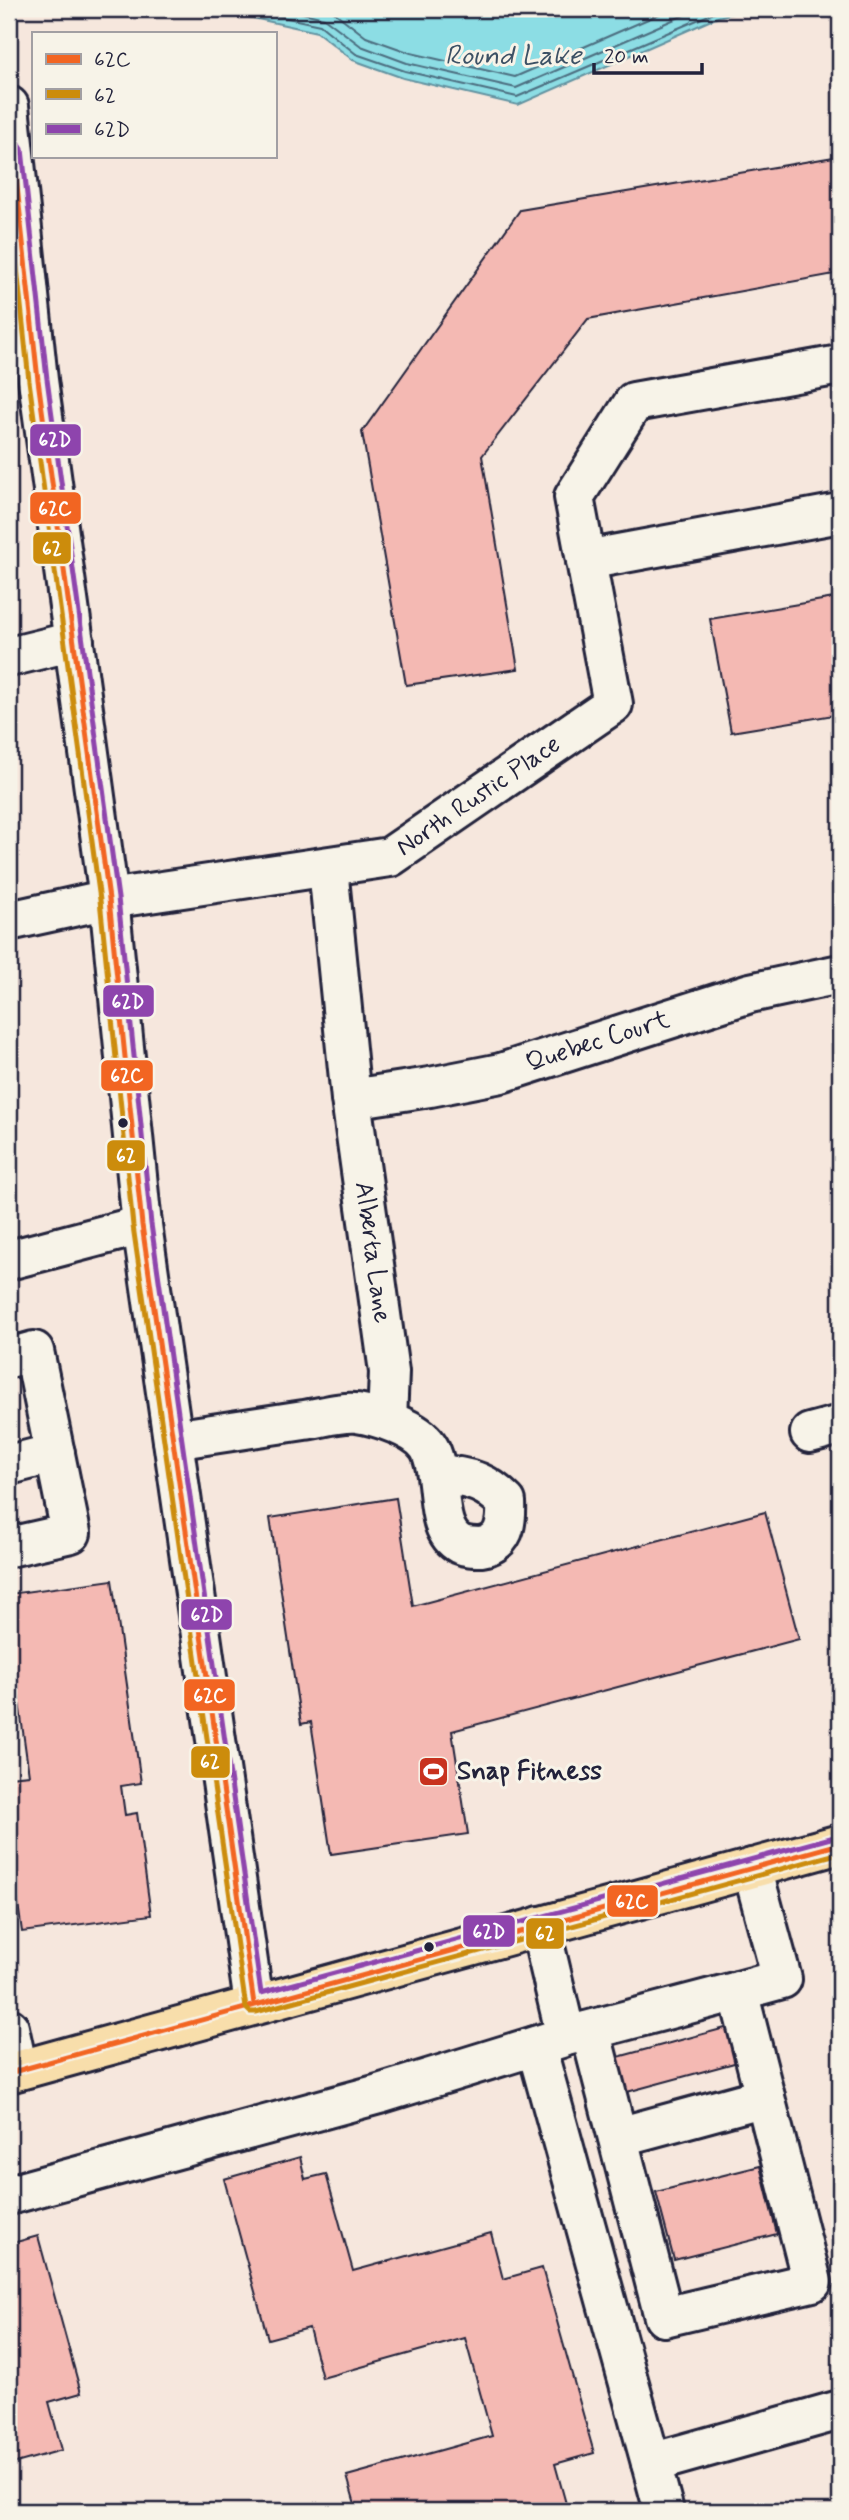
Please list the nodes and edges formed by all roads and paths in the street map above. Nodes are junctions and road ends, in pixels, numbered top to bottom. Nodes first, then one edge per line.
1 (9, 106) edge
2 (11, 151) edge
3 (840, 365) edge
4 (840, 513) edge
5 (586, 560) junction
6 (74, 641) junction
7 (9, 657) edge
8 (328, 868) junction
9 (108, 899) junction
10 (9, 922) edge
11 (840, 974) edge
12 (351, 1099) junction
13 (142, 1225) junction
14 (9, 1260) edge
15 (9, 1358) edge
16 (387, 1420) junction
17 (173, 1440) junction
18 (55, 1454) junction
19 (9, 1465) edge
20 (437, 1473) dead end
21 (9, 1546) edge
22 (840, 1844) edge
23 (752, 1868) junction
24 (540, 1926) junction
25 (738, 1990) junction
26 (254, 2004) junction
27 (9, 2028) edge
28 (564, 2037) junction
29 (13, 2072) edge
30 (765, 2097) junction
31 (618, 2137) junction
32 (9, 2195) edge
33 (840, 2410) edge
34 (651, 2463) junction
35 (664, 2511) edge

1 - 2 street
2 - 6 street
3 - 5 street, North Rustic Place
4 - 5 street
5 - 8 street, North Rustic Place
6 - 7 street
6 - 9 street
8 - 9 street, North Rustic Place
8 - 12 street, Alberta Lane
9 - 10 street, North Rustic Place
9 - 13 street
11 - 12 street, Quebec Court
12 - 16 street, Alberta Lane
13 - 14 street
13 - 17 street
15 - 18 street
16 - 17 street
16 - 20 street
17 - 26 street
18 - 19 street
18 - 21 street
22 - 23 main road
23 - 24 main road
23 - 25 street
24 - 26 main road
24 - 28 street
25 - 28 street
25 - 30 street
26 - 29 main road
27 - 29 street
28 - 31 street
28 - 32 street
28 - 34 street
30 - 31 street
30 - 31 street
33 - 34 street
34 - 35 street

